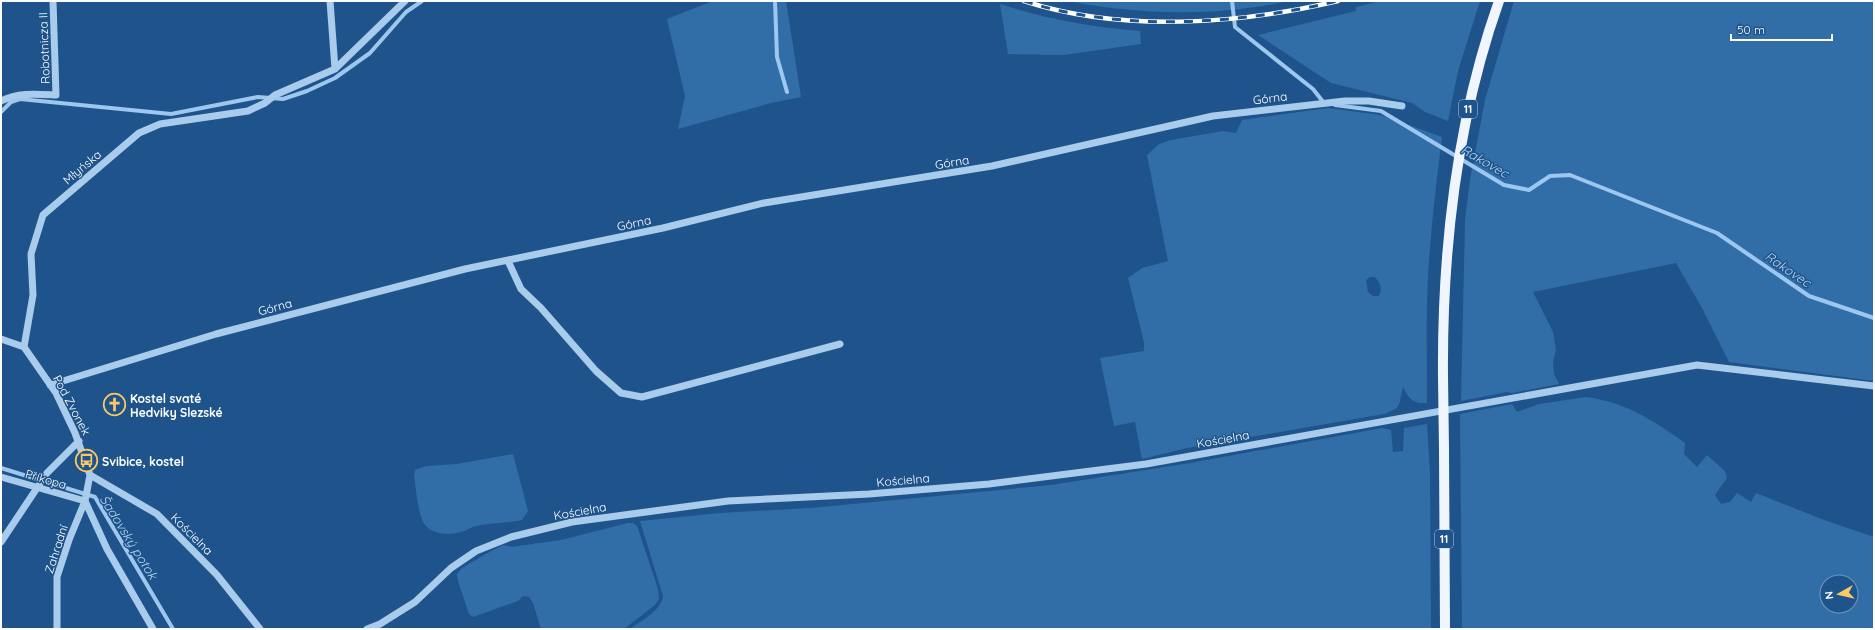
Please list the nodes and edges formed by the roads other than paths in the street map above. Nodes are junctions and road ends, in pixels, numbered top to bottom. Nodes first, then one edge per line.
1 (53, 1) edge
2 (330, 1) edge
3 (405, 1) edge
4 (1499, 1) edge
5 (335, 69) junction
6 (1, 102) edge
7 (1402, 106) dead end
8 (508, 261) junction
9 (1, 339) edge
10 (840, 344) dead end
11 (24, 347) junction
12 (50, 385) junction
13 (1874, 386) edge
14 (79, 441) junction
15 (90, 475) junction
16 (1, 478) edge
17 (36, 488) junction
18 (85, 501) junction
19 (1, 542) edge
20 (57, 629) edge
21 (153, 629) edge
22 (260, 629) edge
23 (367, 629) edge
24 (1445, 629) edge

1 - 6 street, Robotnicza II
2 - 5 street
3 - 5 street
4 - 24 main road, 11, bridge
5 - 11 street, Młyńska
7 - 8 street, Górna
8 - 10 street
8 - 12 street, Górna
9 - 11 street
11 - 12 street, Pod Zvonek
12 - 14 street, Pod Zvonek
13 - 23 street, Kościelna
14 - 15 street, Pod Zvonek
14 - 17 street
15 - 18 street, Pod Zvonek
15 - 22 street, Kościelna
16 - 17 street, Příkopa
17 - 18 street, Příkopa
17 - 19 street
18 - 20 street, Zahradní
18 - 21 street

